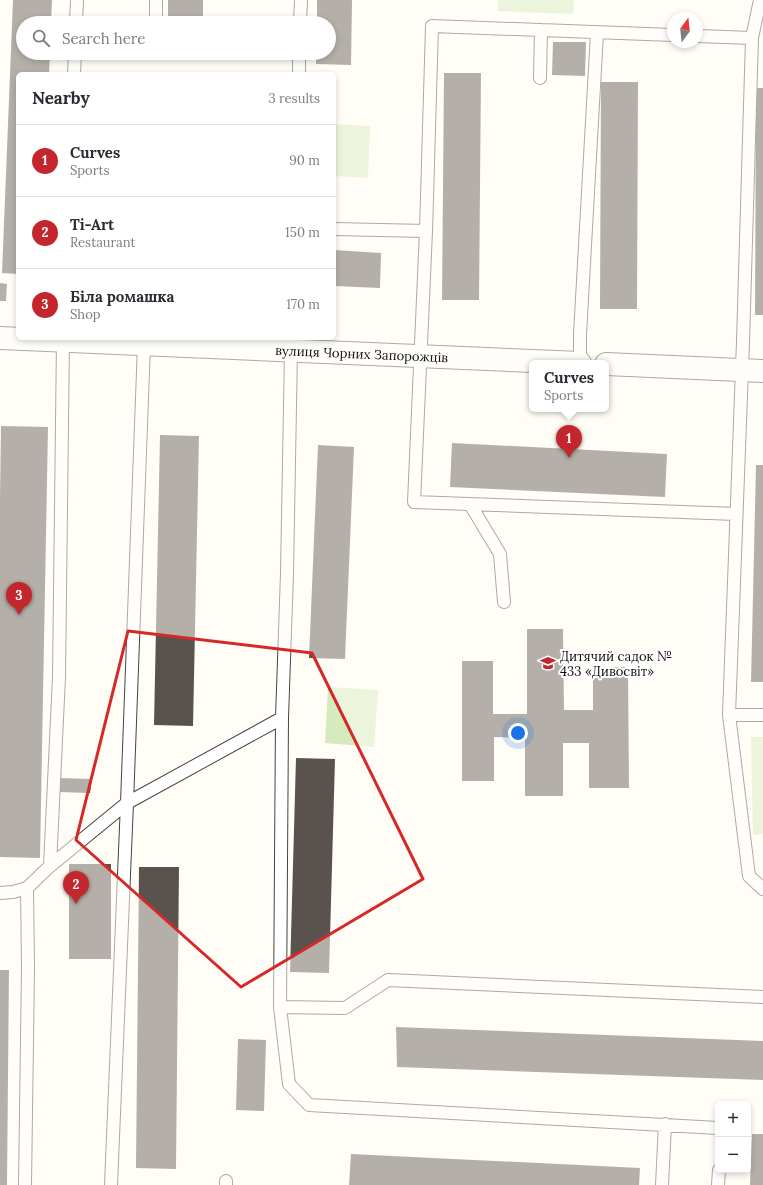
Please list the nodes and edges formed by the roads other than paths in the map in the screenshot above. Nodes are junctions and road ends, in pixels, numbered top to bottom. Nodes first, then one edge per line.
1 (77, 0) edge
2 (156, 0) edge
3 (301, 0) edge
4 (760, 0) edge
5 (76, 16) edge
6 (156, 16) edge
7 (300, 16) edge
8 (541, 30) junction
9 (597, 33) junction
10 (667, 35) edge
11 (703, 36) edge
12 (752, 38) junction
13 (75, 60) edge
14 (299, 60) edge
15 (74, 72) edge
16 (299, 72) edge
17 (540, 78) dead end
18 (336, 229) edge
19 (426, 231) junction
20 (0, 338) edge
21 (16, 338) edge
22 (63, 340) edge
23 (79, 340) edge
24 (144, 344) junction
25 (291, 350) junction
26 (420, 356) junction
27 (580, 360) edge
28 (529, 361) edge
29 (609, 364) edge
30 (753, 371) edge
31 (470, 504) junction
32 (736, 514) junction
33 (504, 602) dead end
34 (729, 715) junction
35 (763, 715) edge
36 (282, 718) junction
37 (128, 803) junction
38 (50, 866) junction
39 (27, 888) junction
40 (763, 889) edge
41 (0, 893) edge
42 (763, 997) edge
43 (280, 1007) junction
44 (665, 1124) junction
45 (715, 1128) edge
46 (719, 1173) edge
47 (25, 1185) edge
48 (111, 1185) edge
49 (662, 1185) edge
50 (718, 1185) edge

1 - 5 lane
2 - 6 lane
3 - 7 lane
4 - 12 lane
8 - 9 lane
8 - 17 lane
8 - 19 lane
9 - 10 lane
9 - 27 lane
11 - 12 lane
12 - 30 lane
13 - 15 lane
14 - 16 lane
18 - 19 lane
19 - 26 lane
20 - 21 street, вулиця Чорних Запорожців
22 - 38 lane
23 - 24 street, вулиця Чорних Запорожців
24 - 25 street, вулиця Чорних Запорожців
24 - 37 lane
25 - 26 street, вулиця Чорних Запорожців
25 - 36 lane
26 - 28 street, вулиця Чорних Запорожців
26 - 31 lane
29 - 30 street
30 - 32 lane
31 - 32 lane
31 - 33 lane
32 - 34 lane
34 - 35 lane
34 - 40 lane
36 - 37 lane
36 - 43 lane
37 - 38 lane
37 - 48 lane
38 - 39 lane
39 - 41 lane
39 - 47 lane
42 - 43 lane
43 - 44 lane
44 - 45 lane
44 - 49 lane
46 - 50 lane

